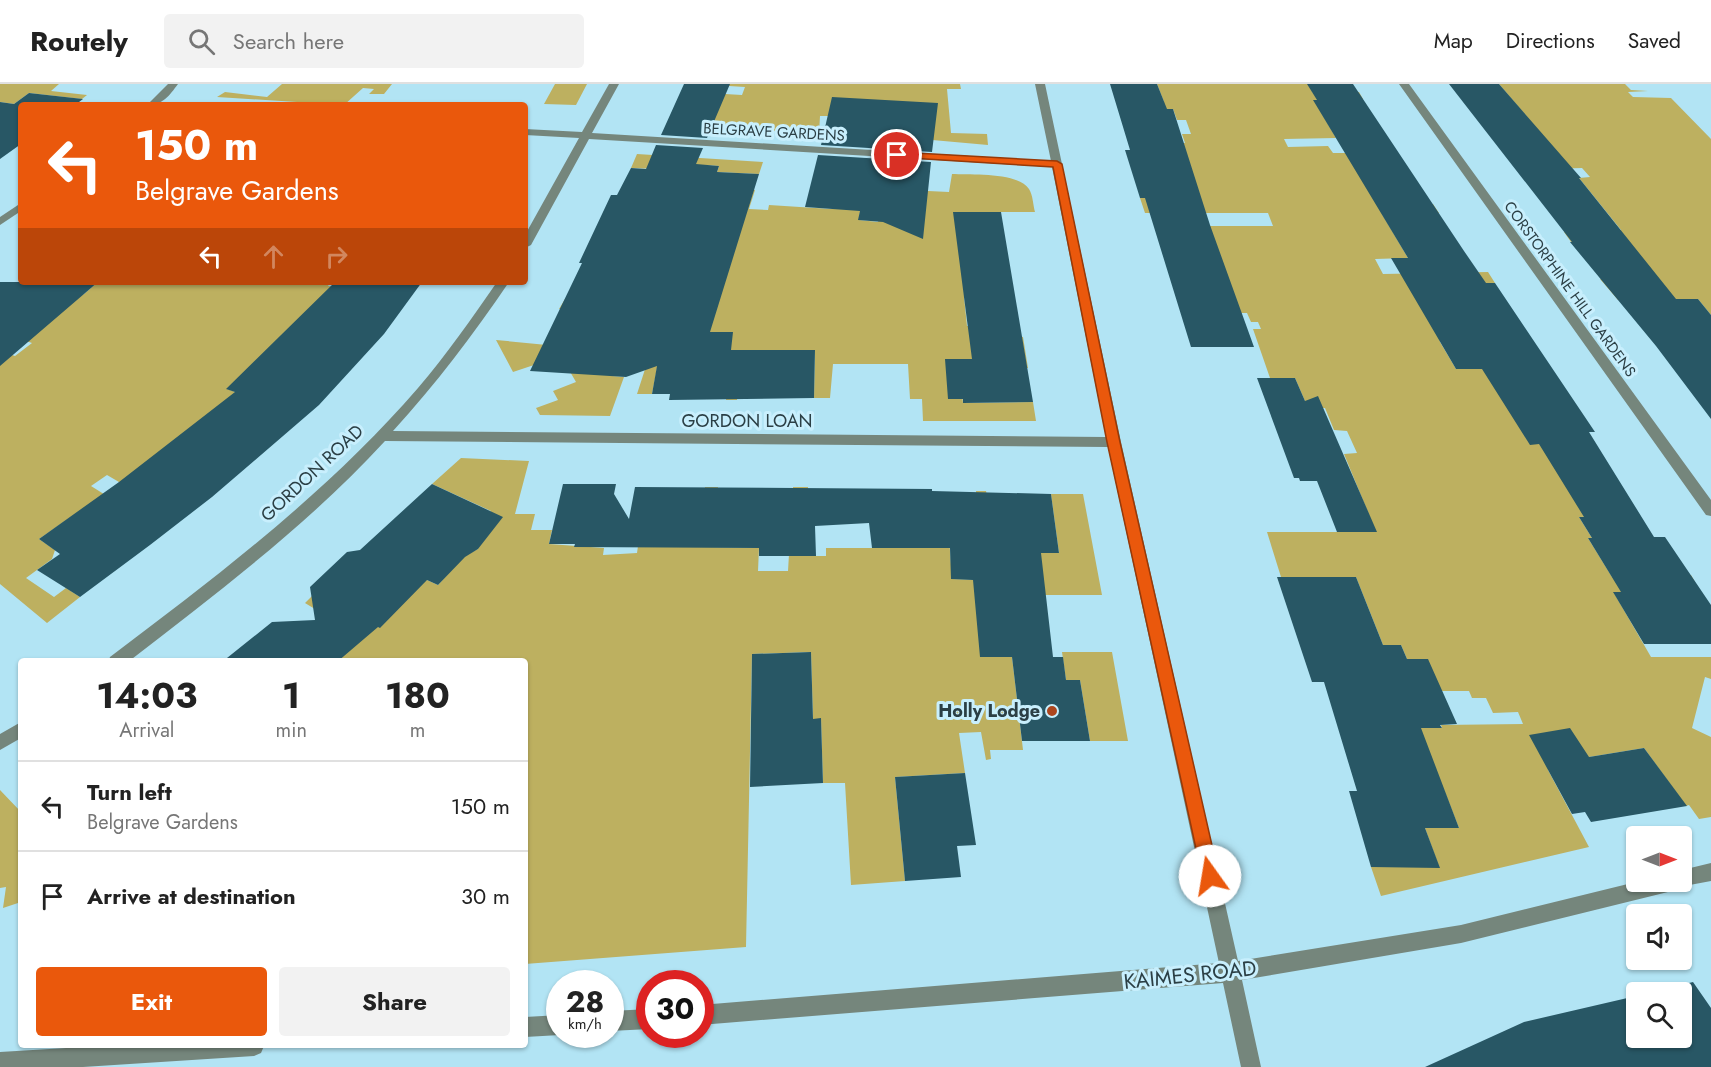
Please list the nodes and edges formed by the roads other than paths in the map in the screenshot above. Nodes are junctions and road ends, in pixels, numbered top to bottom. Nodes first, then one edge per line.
1 (172, 84) edge
2 (614, 84) edge
3 (1040, 84) edge
4 (1404, 84) edge
5 (156, 102) edge
6 (528, 132) edge
7 (585, 136) junction
8 (1057, 164) junction
9 (16, 214) edge
10 (0, 222) edge
11 (528, 240) edge
12 (501, 285) edge
13 (380, 436) junction
14 (1114, 442) junction
15 (1711, 511) edge
16 (121, 658) edge
17 (18, 731) edge
18 (0, 742) edge
19 (1711, 872) edge
20 (1692, 877) edge
21 (1631, 892) edge
22 (1232, 972) junction
23 (714, 1014) edge
24 (546, 1026) edge
25 (528, 1027) edge
26 (222, 1048) edge
27 (0, 1062) edge
28 (1251, 1067) edge

1 - 5 street
2 - 7 street
3 - 8 street
4 - 15 street, CORSTORPHINE HILL GARDENS
6 - 7 street, BELGRAVE GARDENS
7 - 8 street, BELGRAVE GARDENS
7 - 11 street
8 - 14 street
9 - 10 street
12 - 13 street, GORDON ROAD
13 - 14 street, GORDON LOAN
13 - 16 street, GORDON ROAD
14 - 22 street
17 - 18 street
19 - 20 street
21 - 22 street, KAIMES ROAD
22 - 23 street, KAIMES ROAD
22 - 28 street
24 - 25 street
26 - 27 street

